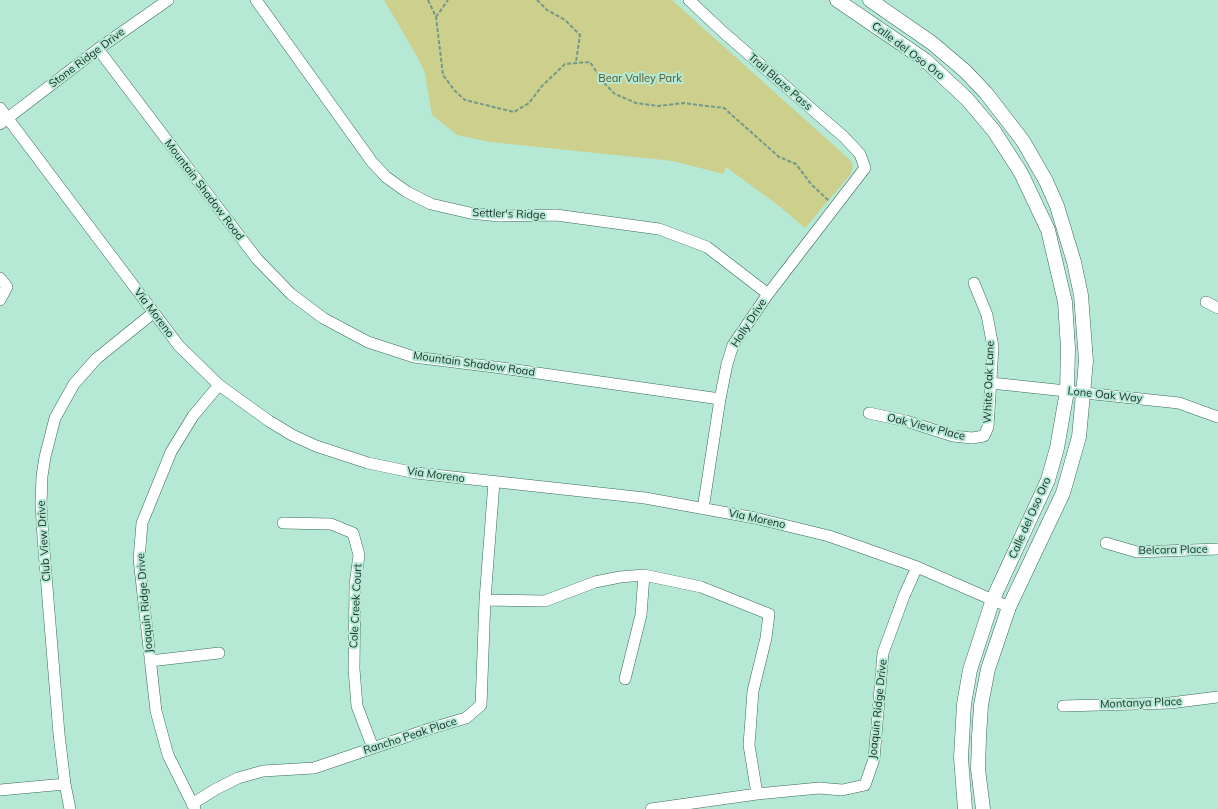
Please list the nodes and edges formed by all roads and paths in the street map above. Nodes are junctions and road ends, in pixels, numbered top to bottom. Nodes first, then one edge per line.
1 (168, 0) edge
2 (256, 0) edge
3 (428, 0) edge
4 (448, 0) edge
5 (537, 0) edge
6 (689, 0) edge
7 (837, 0) edge
8 (870, 0) edge
9 (436, 17) junction
10 (98, 49) junction
11 (576, 62) junction
12 (0, 108) edge
13 (4, 122) edge
14 (1038, 165) junction
15 (865, 168) joint
16 (1021, 173) junction
17 (834, 206) junction
18 (0, 278) edge
19 (974, 283) dead end
20 (768, 294) junction
21 (0, 300) edge
22 (1206, 302) dead end
23 (1218, 308) edge
24 (153, 313) junction
25 (991, 383) junction
26 (219, 386) junction
27 (1068, 391) junction
28 (1084, 393) junction
29 (720, 399) junction
30 (868, 414) dead end
31 (1218, 417) edge
32 (984, 436) joint
33 (494, 482) junction
34 (703, 509) junction
35 (283, 522) dead end
36 (1106, 543) dead end
37 (1218, 549) edge
38 (917, 567) junction
39 (644, 575) junction
40 (993, 599) junction
41 (485, 600) junction
42 (1009, 607) junction
43 (219, 653) dead end
44 (150, 661) junction
45 (625, 679) dead end
46 (1218, 697) edge
47 (1063, 706) dead end
48 (373, 748) junction
49 (64, 784) junction
50 (0, 790) edge
51 (757, 794) junction
52 (194, 807) edge
53 (70, 809) edge
54 (651, 809) edge
55 (965, 809) edge
56 (983, 809) edge

1 - 10 street, Stone Ridge Drive
2 - 20 street, Settler's Ridge
3 - 9 path
4 - 9 path
5 - 11 path
6 - 15 street, Trail Blaze Pass
7 - 16 main road, Calle del Oso Oro
8 - 14 main road, Calle del Oso Oro
9 - 11 path
10 - 13 street, Stone Ridge Drive
10 - 29 street, Mountain Shadow Road
11 - 17 path
12 - 13 street, Via Moreno
13 - 24 street, Via Moreno
14 - 16 main road
14 - 28 main road, Calle del Oso Oro
15 - 17 street, Holly Drive
16 - 27 main road, Calle del Oso Oro
17 - 20 street, Holly Drive
18 - 21 street
19 - 25 street, White Oak Lane
20 - 29 street, Holly Drive
22 - 23 street
24 - 26 street, Via Moreno
24 - 49 street, Club View Drive
25 - 27 street, Lone Oak Way
25 - 32 street, White Oak Lane
26 - 33 street, Via Moreno
26 - 44 street, Joaquin Ridge Drive
27 - 28 street, Lone Oak Way
27 - 40 main road, Calle del Oso Oro
28 - 31 street, Lone Oak Way
28 - 42 main road, Calle del Oso Oro
29 - 34 street, Holly Drive
30 - 32 street, Oak View Place
33 - 34 street, Via Moreno
33 - 41 street, Rancho Peak Place
34 - 38 street, Via Moreno
35 - 48 street, Cole Creek Court
36 - 37 street, Belcara Place
38 - 40 street, Via Moreno
38 - 51 street, Joaquin Ridge Drive
39 - 41 street
39 - 45 street
39 - 51 street
40 - 42 street, Via Moreno
40 - 55 main road, Calle del Oso Oro
41 - 48 street, Rancho Peak Place
42 - 56 main road, Calle del Oso Oro
43 - 44 street
44 - 52 street, Joaquin Ridge Drive
46 - 47 street, Montanya Place
48 - 52 street, Rancho Peak Place
49 - 50 street
49 - 53 street, Club View Drive
51 - 54 street, Joaquin Ridge Drive

